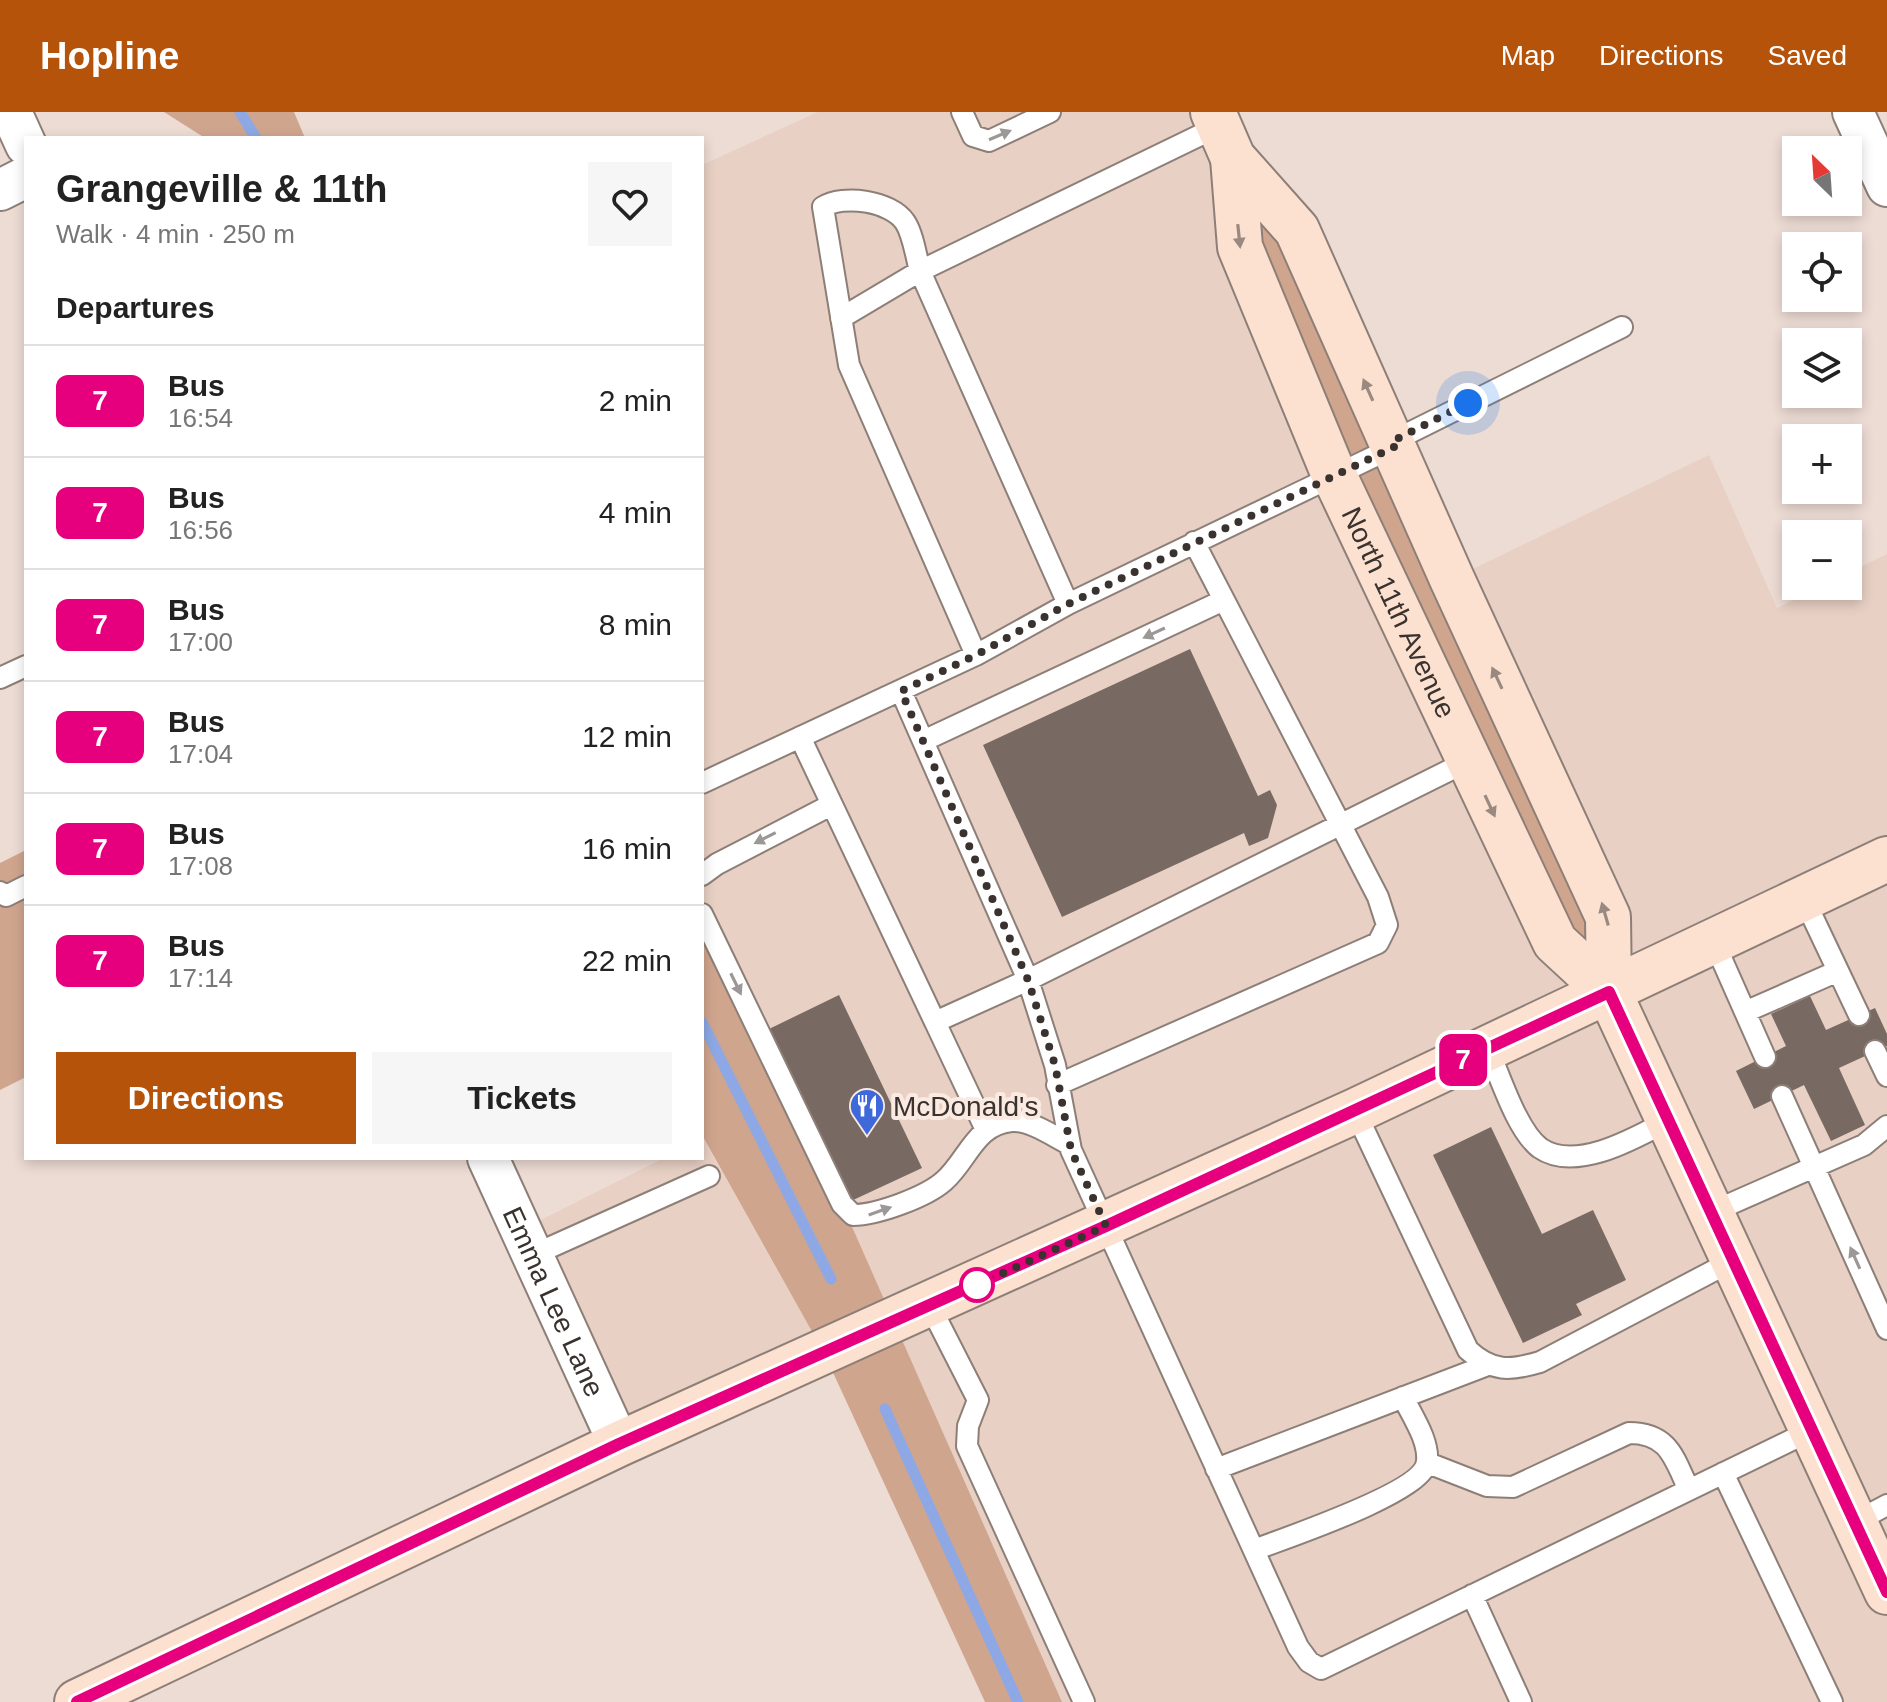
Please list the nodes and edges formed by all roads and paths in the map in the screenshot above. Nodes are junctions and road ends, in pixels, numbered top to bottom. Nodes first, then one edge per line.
1 (11, 112) edge
2 (962, 112) edge
3 (1050, 112) edge
4 (1853, 112) edge
5 (1221, 132) edge
6 (24, 141) edge
7 (24, 178) edge
8 (1887, 186) edge
9 (0, 190) edge
10 (920, 271) junction
11 (841, 318) junction
12 (1622, 327) dead end
13 (1392, 444) junction
14 (1334, 475) junction
15 (1194, 542) junction
16 (1224, 600) junction
17 (1068, 604) junction
18 (976, 655) junction
19 (24, 667) edge
20 (0, 678) edge
21 (901, 691) junction
22 (800, 737) junction
23 (923, 741) junction
24 (1468, 761) junction
25 (704, 782) edge
26 (831, 805) junction
27 (1339, 823) junction
28 (1887, 859) edge
29 (704, 874) edge
30 (24, 887) edge
31 (0, 892) edge
32 (1804, 899) junction
33 (704, 918) edge
34 (1714, 942) junction
35 (1838, 971) junction
36 (1028, 980) junction
37 (1609, 992) junction
38 (1745, 1012) junction
39 (1859, 1015) dead end
40 (935, 1022) junction
41 (1488, 1049) junction
42 (1875, 1051) dead end
43 (1765, 1057) dead end
44 (1887, 1076) edge
45 (1057, 1085) junction
46 (1782, 1096) dead end
47 (1355, 1111) junction
48 (1669, 1120) junction
49 (1887, 1126) edge
50 (986, 1130) junction
51 (1069, 1144) junction
52 (489, 1160) edge
53 (1814, 1167) junction
54 (709, 1176) dead end
55 (1712, 1212) junction
56 (1106, 1226) junction
57 (533, 1255) junction
58 (1734, 1260) junction
59 (930, 1306) junction
60 (1887, 1329) edge
61 (1485, 1366) junction
62 (1403, 1397) junction
63 (1812, 1430) junction
64 (619, 1444) junction
65 (1428, 1463) junction
66 (1216, 1469) junction
67 (1723, 1473) junction
68 (1689, 1490) junction
69 (1871, 1514) edge
70 (1254, 1550) junction
71 (1887, 1592) edge
72 (1472, 1595) junction
73 (77, 1702) edge
74 (1084, 1702) edge
75 (1521, 1702) edge
76 (1832, 1702) edge

1 - 6 street
2 -> 3 lane
4 - 8 street
5 - 10 lane
13 -> 5 main road, North 11th Avenue
5 -> 14 main road, North 11th Avenue
7 - 9 street
10 - 11 lane
10 - 11 lane
10 - 17 lane
11 - 18 lane
12 - 13 lane
13 - 14 lane
37 -> 13 main road, North 11th Avenue
14 - 15 lane
14 - 24 main road, North 11th Avenue
15 - 16 lane
15 - 17 lane
16 -> 23 lane
16 - 27 lane
17 - 18 lane
18 - 21 lane
19 - 20 lane
21 - 22 lane
21 - 23 lane
22 - 25 lane
22 - 26 lane
23 - 36 lane
24 - 27 lane
24 -> 37 main road, North 11th Avenue
26 -> 29 lane
26 - 40 lane
27 - 36 lane
27 - 45 lane
28 - 32 main road
30 - 31 lane
32 - 34 main road
32 - 35 lane
33 -> 50 lane
34 - 37 main road
34 - 38 lane
35 - 38 lane
35 - 39 lane
36 - 40 lane
36 - 45 lane
37 - 41 main road
37 - 48 main road, North 11th Avenue
38 - 43 lane
40 - 50 lane
41 - 47 main road
41 - 48 lane
42 - 44 lane
45 - 51 lane
46 - 53 lane
47 - 56 main road
47 - 61 lane
48 - 55 main road, North 11th Avenue
49 - 53 lane
50 - 51 lane
51 - 56 lane
52 - 57 street, Emma Lee Lane
53 - 55 lane
60 -> 53 lane
54 - 57 lane
55 - 58 main road, North 11th Avenue
56 - 59 main road
56 - 66 lane
57 - 64 street, Emma Lee Lane
58 - 61 lane
58 - 63 main road, North 11th Avenue
59 - 64 main road
59 - 74 lane
61 - 62 lane
62 - 65 lane
62 - 66 lane
63 - 67 lane
63 - 69 main road, North 11th Avenue
64 - 73 main road
65 - 68 lane
65 - 70 lane
66 - 70 lane
67 - 68 lane
67 - 76 lane
68 - 72 lane
69 - 71 main road, North 11th Avenue
70 - 72 lane
72 - 75 lane

